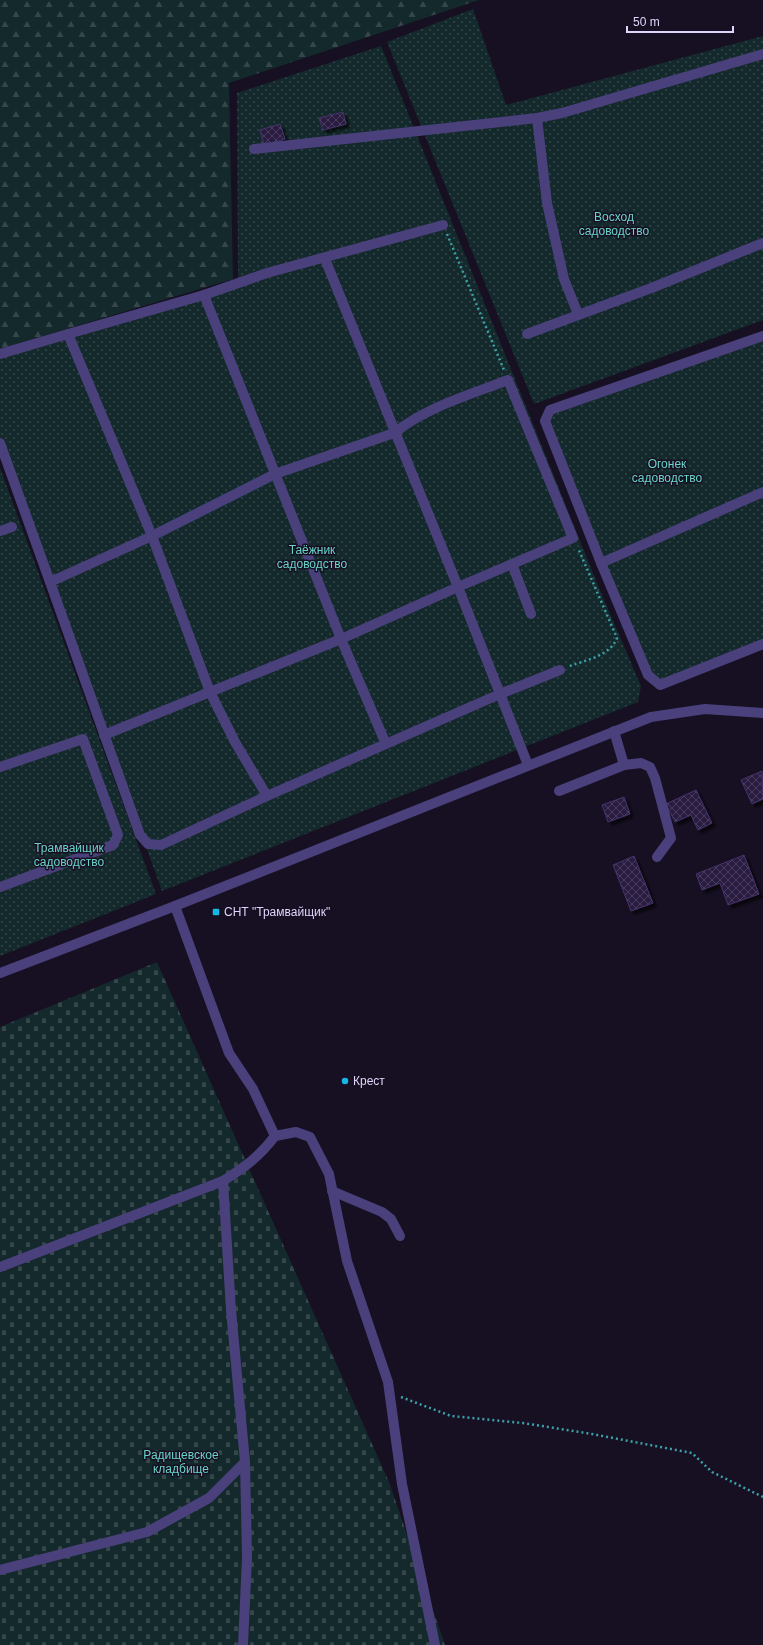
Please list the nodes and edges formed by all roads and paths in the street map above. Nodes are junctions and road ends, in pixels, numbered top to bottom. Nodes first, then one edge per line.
1 (763, 54) edge
2 (537, 118) junction
3 (254, 150) dead end
4 (443, 225) joint
5 (763, 243) edge
6 (325, 259) junction
7 (204, 295) junction
8 (578, 314) junction
9 (68, 334) junction
10 (526, 334) dead end
11 (763, 336) edge
12 (0, 354) edge
13 (508, 380) junction
14 (394, 433) junction
15 (0, 443) edge
16 (275, 474) junction
17 (763, 492) edge
18 (12, 527) dead end
19 (0, 531) edge
20 (152, 536) junction
21 (573, 538) junction
22 (601, 563) junction
23 (512, 564) junction
24 (50, 582) junction
25 (458, 587) junction
26 (531, 614) dead end
27 (341, 639) junction
28 (763, 644) edge
29 (560, 670) joint
30 (210, 692) junction
31 (500, 694) junction
32 (763, 713) edge
33 (614, 731) junction
34 (104, 735) junction
35 (386, 744) junction
36 (624, 765) junction
37 (528, 766) junction
38 (0, 767) edge
39 (559, 791) dead end
40 (267, 796) junction
41 (657, 857) dead end
42 (0, 887) edge
43 (175, 906) junction
44 (0, 973) edge
45 (275, 1136) junction
46 (223, 1181) junction
47 (332, 1191) junction
48 (400, 1236) dead end
49 (0, 1267) edge
50 (390, 1393) junction
51 (245, 1462) junction
52 (763, 1497) edge
53 (0, 1570) edge
54 (242, 1645) edge
55 (435, 1645) edge

1 - 2 street
2 - 3 street
2 - 8 street
4 - 6 street
4 - 13 path
5 - 8 street
6 - 7 street
6 - 14 street
7 - 9 street
7 - 16 street
8 - 10 street
9 - 12 street
9 - 20 street
11 - 22 street
13 - 14 street
13 - 21 street
14 - 16 street
14 - 25 street
15 - 24 street
16 - 20 street
16 - 27 street
17 - 22 street
18 - 19 street
20 - 24 street
20 - 30 street
21 - 23 street
21 - 29 path
22 - 28 street
23 - 25 street
23 - 26 street
24 - 34 street
25 - 27 street
25 - 31 street
27 - 30 street
27 - 35 street
29 - 31 street
30 - 34 street
30 - 40 street
31 - 35 street
31 - 37 street
32 - 33 street
33 - 36 street
33 - 37 street
34 - 40 street
35 - 40 street
36 - 39 street
36 - 41 street
37 - 43 street
38 - 42 street
43 - 44 street
43 - 45 street
45 - 46 street
45 - 47 street
46 - 49 street
46 - 51 street
47 - 48 street
47 - 50 street
50 - 52 path
50 - 55 street
51 - 53 street
51 - 54 street

